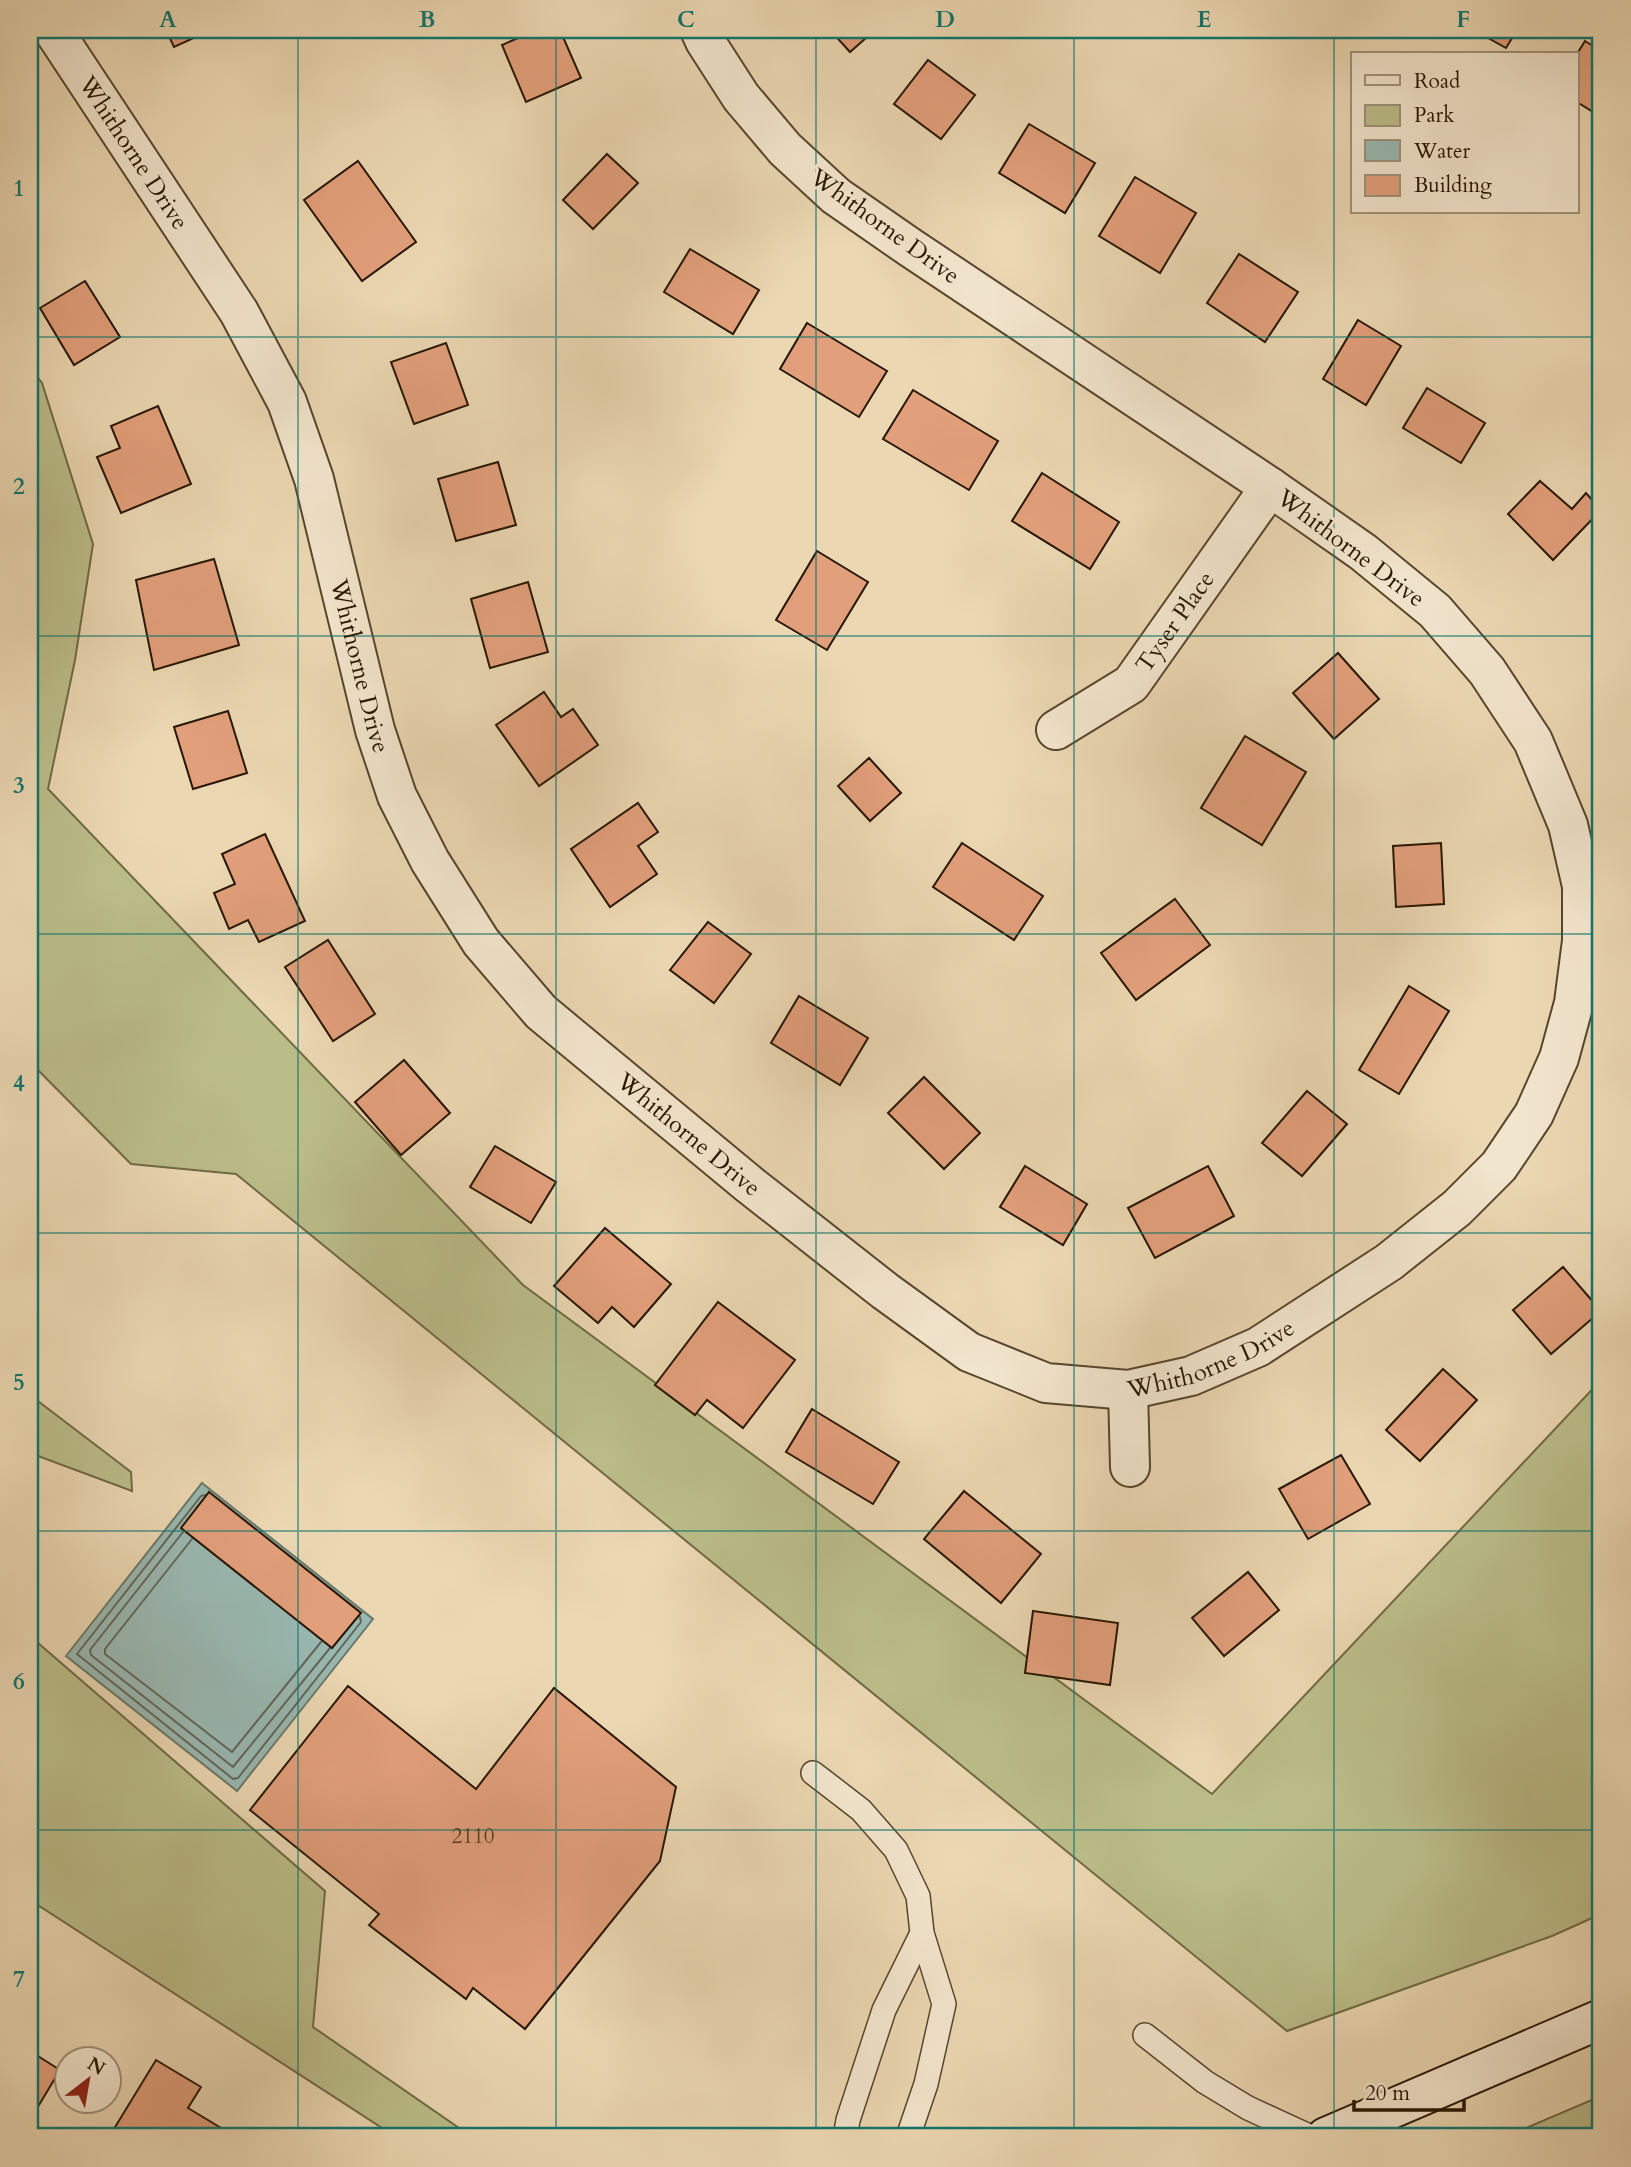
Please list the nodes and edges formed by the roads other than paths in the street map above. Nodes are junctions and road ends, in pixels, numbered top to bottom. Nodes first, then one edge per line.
1 (52, 30) edge
2 (700, 30) edge
3 (1270, 487) junction
4 (1056, 730) dead end
5 (1128, 1390) junction
6 (1130, 1467) dead end
7 (813, 1773) dead end
8 (922, 1933) junction
9 (1601, 2019) edge
10 (1145, 2035) dead end
11 (845, 2137) edge
12 (908, 2137) edge
13 (1311, 2137) edge
14 (1326, 2137) edge

1 - 5 street, Whithorne Drive
2 - 3 street, Whithorne Drive
3 - 4 street, Tyser Place
3 - 5 street, Whithorne Drive
5 - 6 street
7 - 8 lane
8 - 11 lane
8 - 12 lane
9 - 14 street
10 - 13 lane

